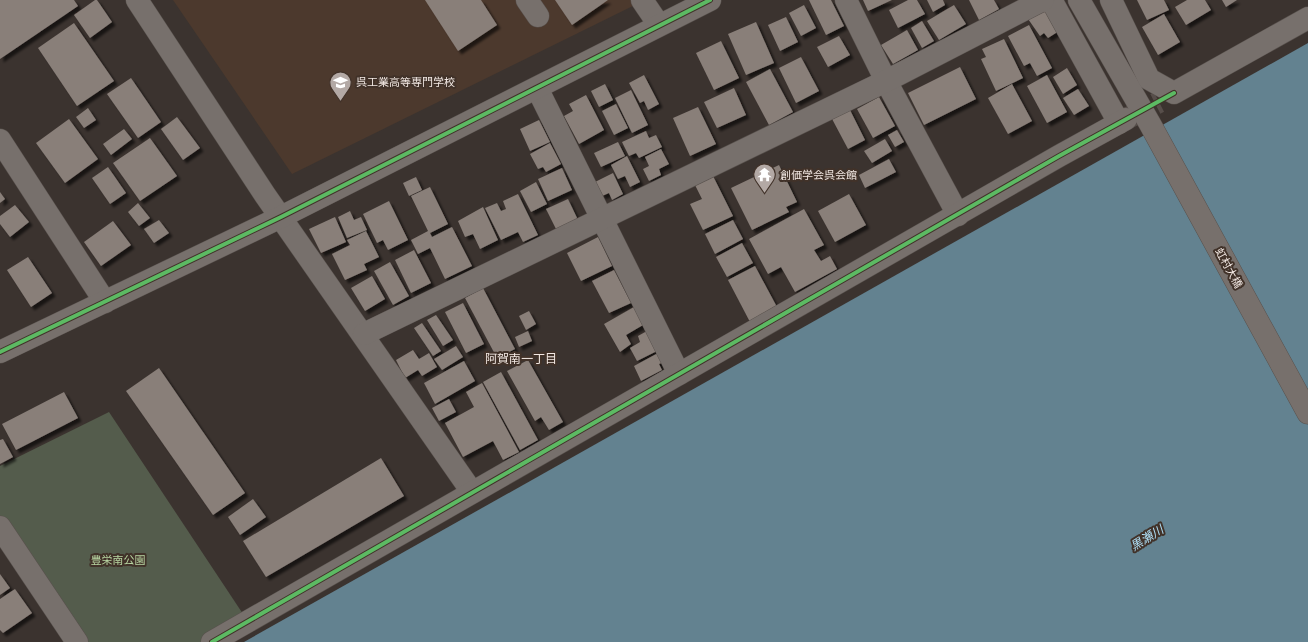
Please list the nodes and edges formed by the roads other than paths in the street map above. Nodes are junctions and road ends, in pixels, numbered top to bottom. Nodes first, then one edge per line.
1 (137, 0) edge
2 (642, 0) edge
3 (710, 0) edge
4 (846, 0) edge
5 (1043, 0) edge
6 (1047, 0) edge
7 (1079, 0) edge
8 (1111, 0) edge
9 (1308, 18) edge
10 (659, 25) junction
11 (886, 81) junction
12 (537, 88) junction
13 (0, 140) edge
14 (958, 215) junction
15 (281, 217) junction
16 (602, 220) junction
17 (105, 302) junction
18 (364, 334) junction
19 (0, 352) edge
20 (679, 374) junction
21 (1308, 413) edge
22 (472, 492) junction
23 (0, 527) edge
24 (77, 642) edge
25 (212, 642) edge

1 - 15 street
2 - 10 street
3 - 10 street
4 - 11 street
5 - 11 street
6 - 14 street
7 - 21 street, 虹村大橋
8 - 9 street
10 - 12 street
11 - 14 street
11 - 16 street
12 - 15 street
12 - 16 street
13 - 17 street
14 - 20 street
15 - 17 street
15 - 18 street
16 - 18 street
16 - 20 street
17 - 19 street
18 - 22 street
20 - 22 street
22 - 25 street
23 - 24 street

